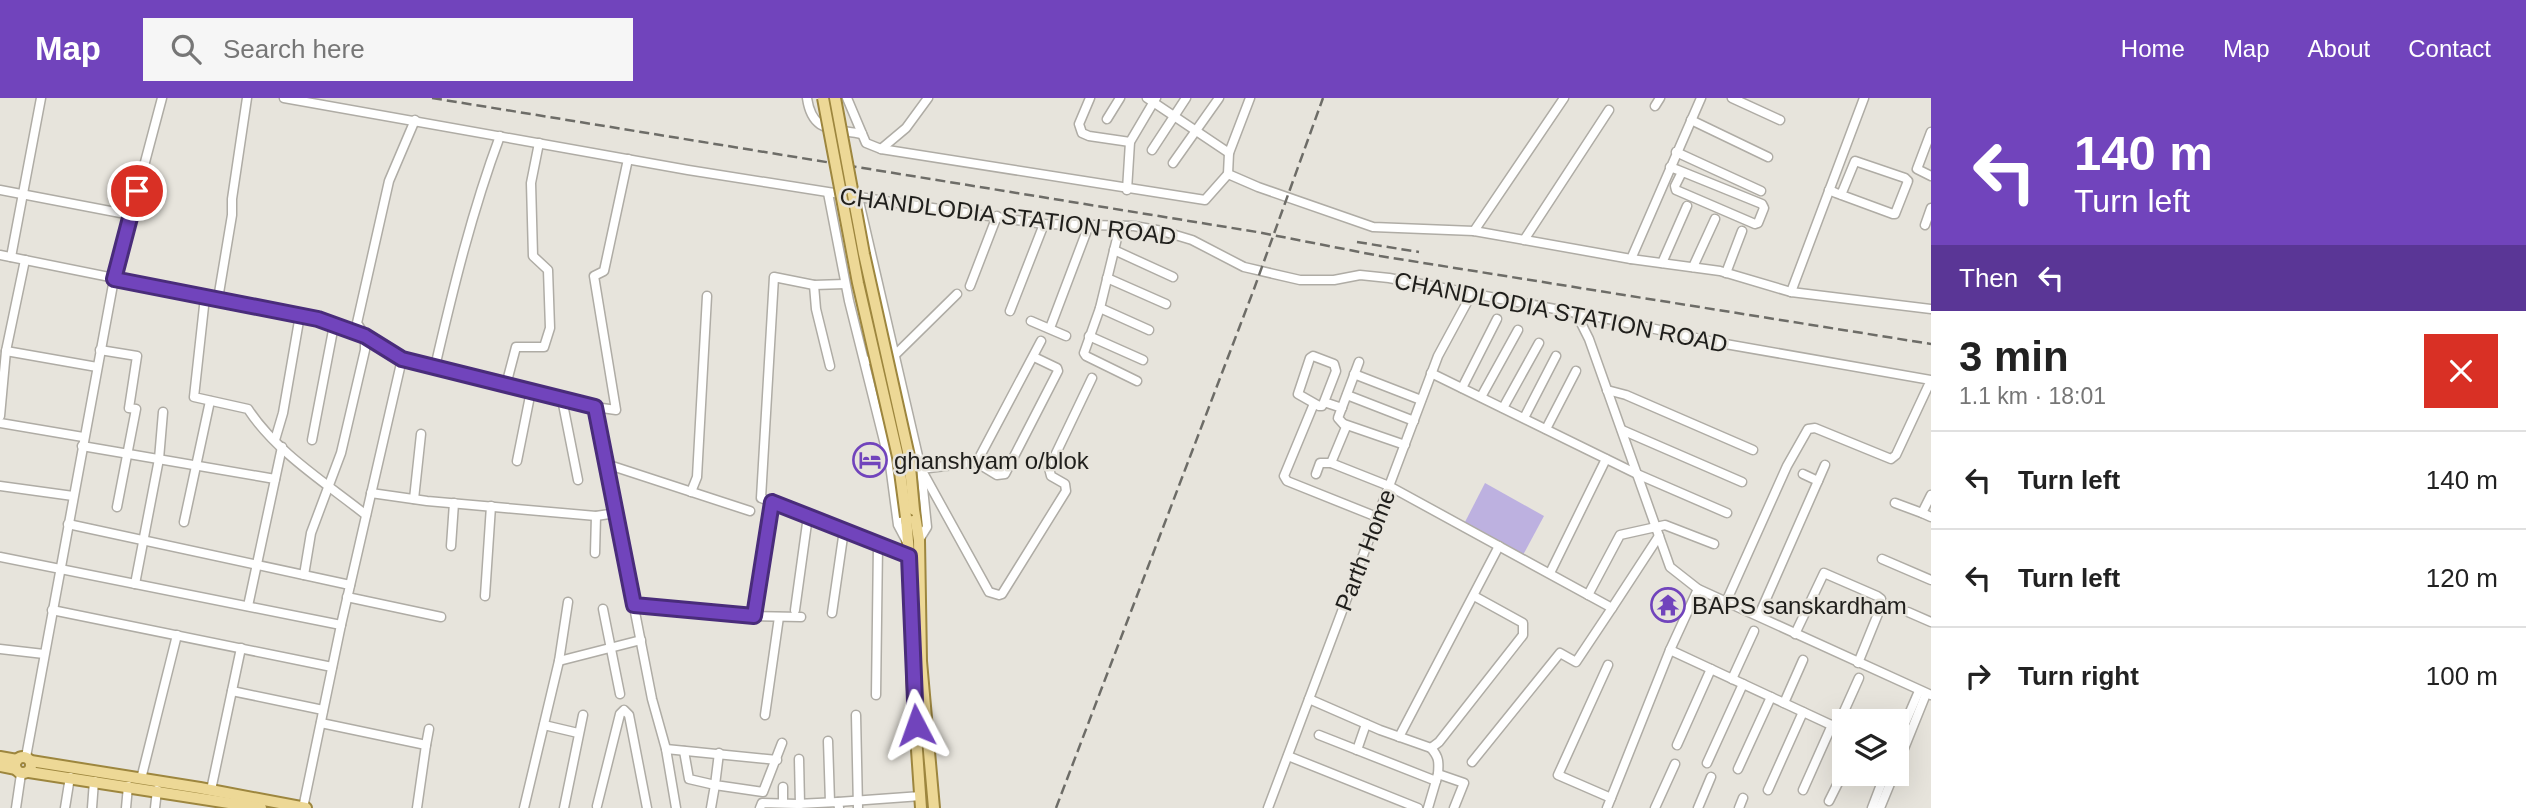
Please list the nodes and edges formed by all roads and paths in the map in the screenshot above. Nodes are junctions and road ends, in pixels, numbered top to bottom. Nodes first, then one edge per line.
1 (41, 98) edge
2 (162, 98) edge
3 (247, 98) edge
4 (284, 98) edge
5 (807, 98) edge
6 (823, 98) edge
7 (835, 98) edge
8 (847, 98) edge
9 (928, 98) edge
10 (1090, 98) edge
11 (1120, 98) edge
12 (1186, 98) edge
13 (1219, 98) edge
14 (1564, 98) edge
15 (1700, 98) edge
16 (1732, 98) edge
17 (1864, 98) edge
18 (1153, 99) edge
19 (1248, 99) edge
20 (1609, 110) dead end
21 (1174, 116) junction
22 (1107, 119) dead end
23 (415, 120) junction
24 (1690, 120) junction
25 (1780, 120) dead end
26 (1196, 131) junction
27 (1931, 132) edge
28 (862, 134) junction
29 (500, 135) junction
30 (539, 142) junction
31 (1130, 142) junction
32 (881, 149) junction
33 (1152, 150) dead end
34 (1676, 152) junction
35 (1229, 153) junction
36 (1768, 157) dead end
37 (628, 159) junction
38 (1173, 163) dead end
39 (1670, 167) junction
40 (1682, 172) junction
41 (1228, 174) junction
42 (1931, 176) edge
43 (0, 190) edge
44 (1127, 190) junction
45 (1829, 190) junction
46 (1761, 191) dead end
47 (828, 192) junction
48 (23, 195) junction
49 (1841, 195) junction
50 (858, 197) junction
51 (1687, 205) dead end
52 (1931, 208) edge
53 (131, 215) junction
54 (997, 216) junction
55 (1715, 219) dead end
56 (1044, 224) junction
57 (1089, 225) junction
58 (1925, 225) dead end
59 (1121, 226) junction
60 (1474, 231) junction
61 (1742, 231) dead end
62 (1524, 240) junction
63 (1114, 250) junction
64 (0, 255) edge
65 (11, 257) junction
66 (1631, 259) junction
67 (25, 260) junction
68 (1662, 263) junction
69 (1693, 267) junction
70 (1726, 273) junction
71 (1173, 277) dead end
72 (1107, 278) junction
73 (114, 279) junction
74 (845, 284) junction
75 (814, 285) junction
76 (970, 286) dead end
77 (1791, 292) junction
78 (957, 294) dead end
79 (1471, 295) junction
80 (707, 296) dead end
81 (205, 297) junction
82 (218, 299) junction
83 (1166, 304) dead end
84 (1100, 308) junction
85 (1931, 309) edge
86 (1010, 311) dead end
87 (300, 315) junction
88 (1577, 315) junction
89 (1497, 319) dead end
90 (1031, 321) dead end
91 (334, 325) junction
92 (1050, 328) junction
93 (1149, 330) dead end
94 (1518, 330) dead end
95 (365, 336) junction
96 (1066, 336) dead end
97 (1089, 336) junction
98 (1041, 341) dead end
99 (1539, 343) dead end
100 (100, 350) junction
101 (6, 351) junction
102 (895, 355) junction
103 (1556, 356) dead end
104 (1034, 357) junction
105 (402, 359) junction
106 (1143, 360) dead end
107 (863, 361) junction
108 (1359, 362) dead end
109 (830, 366) dead end
110 (97, 367) junction
111 (435, 367) junction
112 (1576, 371) dead end
113 (1431, 373) junction
114 (1354, 374) junction
115 (3, 377) edge
116 (1092, 378) dead end
117 (1931, 380) edge
118 (1138, 381) dead end
119 (506, 385) junction
120 (1462, 388) junction
121 (1607, 390) junction
122 (531, 391) junction
123 (1346, 395) junction
124 (1481, 397) junction
125 (562, 399) junction
126 (1421, 400) junction
127 (209, 401) junction
128 (1324, 402) junction
129 (1313, 406) dead end
130 (595, 407) junction
131 (1342, 408) junction
132 (1503, 408) junction
133 (163, 412) dead end
134 (0, 416) edge
135 (1524, 418) junction
136 (1413, 421) junction
137 (0, 423) edge
138 (1345, 424) junction
139 (1546, 429) junction
140 (1622, 430) junction
141 (421, 434) dead end
142 (83, 437) junction
143 (275, 440) junction
144 (312, 440) dead end
145 (1405, 445) junction
146 (82, 446) junction
147 (282, 447) junction
148 (1753, 450) dead end
149 (128, 454) junction
150 (1606, 458) junction
151 (159, 459) junction
152 (517, 461) dead end
153 (974, 461) junction
154 (1331, 463) junction
155 (606, 464) junction
156 (1825, 464) dead end
157 (195, 466) junction
158 (921, 469) junction
159 (1316, 474) dead end
160 (1637, 474) junction
161 (1803, 474) dead end
162 (275, 479) junction
163 (578, 480) dead end
164 (1818, 481) junction
165 (1742, 482) dead end
166 (329, 485) junction
167 (0, 486) edge
168 (1389, 486) junction
169 (691, 492) junction
170 (371, 493) junction
171 (1931, 495) edge
172 (73, 496) junction
173 (414, 499) junction
174 (772, 502) junction
175 (454, 503) junction
176 (1895, 503) dead end
177 (491, 506) junction
178 (117, 508) dead end
179 (750, 511) dead end
180 (616, 513) junction
181 (1727, 513) dead end
182 (910, 514) junction
183 (366, 515) junction
184 (1927, 515) edge
185 (596, 516) junction
186 (807, 516) junction
187 (1377, 517) junction
188 (184, 522) dead end
189 (68, 524) junction
190 (1656, 526) junction
191 (844, 530) junction
192 (1659, 536) junction
193 (144, 541) junction
194 (878, 544) junction
195 (1714, 544) dead end
196 (451, 546) dead end
197 (1499, 546) junction
198 (912, 547) junction
199 (595, 553) dead end
200 (0, 557) edge
201 (1882, 559) dead end
202 (256, 565) junction
203 (60, 569) junction
204 (1550, 573) junction
205 (304, 575) junction
206 (1931, 580) edge
207 (135, 584) junction
208 (350, 585) junction
209 (1698, 589) junction
210 (1588, 595) junction
211 (485, 596) dead end
212 (1474, 596) junction
213 (347, 597) junction
214 (568, 602) dead end
215 (1726, 602) junction
216 (634, 605) junction
217 (248, 606) junction
218 (1612, 608) junction
219 (603, 609) dead end
220 (52, 610) junction
221 (1908, 612) dead end
222 (832, 613) dead end
223 (1759, 615) junction
224 (754, 616) junction
225 (441, 617) dead end
226 (779, 617) junction
227 (1931, 622) edge
228 (341, 625) junction
229 (1754, 631) dead end
230 (1795, 634) junction
231 (177, 635) junction
232 (641, 640) junction
233 (610, 648) junction
234 (0, 649) edge
235 (241, 649) junction
236 (1670, 650) junction
237 (44, 654) junction
238 (1803, 660) dead end
239 (559, 661) junction
240 (1858, 663) junction
241 (1608, 665) dead end
242 (332, 667) junction
243 (1711, 669) junction
244 (1859, 678) dead end
245 (1732, 679) junction
246 (1743, 684) junction
247 (232, 691) junction
248 (1925, 693) edge
249 (620, 694) dead end
250 (876, 695) dead end
251 (1771, 697) junction
252 (1309, 699) junction
253 (1784, 703) junction
254 (1846, 709) edge
255 (323, 710) junction
256 (1803, 712) junction
257 (583, 715) dead end
258 (765, 715) dead end
259 (856, 715) dead end
260 (1909, 721) edge
261 (321, 723) junction
262 (1367, 724) junction
263 (544, 725) junction
264 (1832, 725) edge
265 (429, 729) dead end
266 (578, 733) junction
267 (1319, 735) dead end
268 (1909, 735) edge
269 (1399, 737) junction
270 (1832, 739) edge
271 (828, 741) dead end
272 (782, 743) dead end
273 (426, 745) junction
274 (1677, 745) dead end
275 (1431, 748) junction
276 (666, 749) junction
277 (1357, 750) junction
278 (684, 751) junction
279 (719, 753) junction
280 (1287, 756) junction
281 (0, 757) edge
282 (800, 759) dead end
283 (777, 760) junction
284 (1472, 762) dead end
285 (1707, 763) dead end
286 (1675, 764) dead end
287 (23, 765) junction
288 (0, 766) edge
289 (1738, 769) dead end
290 (70, 777) junction
291 (1437, 777) junction
292 (1711, 777) dead end
293 (141, 779) junction
294 (94, 781) junction
295 (715, 785) junction
296 (128, 786) junction
297 (1836, 786) edge
298 (1880, 786) edge
299 (1889, 786) edge
300 (782, 787) dead end
301 (156, 790) junction
302 (211, 790) junction
303 (1768, 790) dead end
304 (1804, 790) dead end
305 (1744, 798) dead end
306 (1829, 801) dead end
307 (921, 802) edge
308 (836, 804) edge
309 (858, 804) edge
310 (779, 805) edge
311 (798, 805) edge
312 (816, 805) edge
313 (1610, 805) edge
314 (244, 806) edge
315 (597, 806) dead end
316 (1431, 807) edge
317 (16, 808) edge
318 (65, 808) edge
319 (92, 808) edge
320 (126, 808) edge
321 (155, 808) edge
322 (261, 808) edge
323 (304, 808) edge
324 (417, 808) edge
325 (524, 808) edge
326 (564, 808) edge
327 (647, 808) edge
328 (676, 808) edge
329 (711, 808) edge
330 (760, 808) edge
331 (934, 808) edge
332 (1268, 808) edge
333 (1418, 808) edge
334 (1454, 808) edge
335 (1655, 808) edge
336 (1698, 808) edge
337 (1739, 808) edge
338 (1872, 808) edge
339 (1880, 808) edge

1 - 48 street
2 - 53 street
3 - 82 street
4 - 23 street, CHANDLODIA STATION ROAD
5 - 28 street
6 - 182 main road, bridge
7 - 182 main road, bridge
8 - 28 street
9 - 32 street
10 - 31 street
11 - 22 street
12 - 21 street
13 - 26 street
14 - 60 street
15 - 24 street
16 - 25 street
17 - 45 street
18 - 21 street
18 - 31 street
19 - 35 street
20 - 62 street
21 - 26 street
21 - 33 street
23 - 29 street, CHANDLODIA STATION ROAD
23 - 95 street
24 - 34 street
24 - 36 street
26 - 35 street
26 - 38 street
27 - 42 street
28 - 32 street
29 - 30 street, CHANDLODIA STATION ROAD
29 - 111 street
30 - 37 street, CHANDLODIA STATION ROAD
30 - 119 street
31 - 44 street
32 - 44 street
34 - 39 street
34 - 46 street
35 - 41 street
37 - 47 street, CHANDLODIA STATION ROAD
37 - 130 street
39 - 40 street
39 - 66 street
40 - 40 street
41 - 44 street
41 - 60 street
43 - 48 street
45 - 49 street
45 - 77 street
47 - 50 street, CHANDLODIA STATION ROAD
47 - 74 street
48 - 53 street
48 - 65 street
49 - 49 street
50 - 54 street, CHANDLODIA STATION ROAD
50 - 102 street
51 - 68 street
52 - 58 street
53 - 73 street
54 - 56 street, CHANDLODIA STATION ROAD
54 - 76 street
55 - 69 street
56 - 57 street, CHANDLODIA STATION ROAD
56 - 86 street
57 - 59 street, CHANDLODIA STATION ROAD
57 - 92 street
59 - 63 street
59 - 79 street, CHANDLODIA STATION ROAD
60 - 62 street
61 - 70 street
62 - 66 street
63 - 71 street
63 - 72 street
64 - 65 street
65 - 67 street
66 - 68 street
67 - 73 street
67 - 101 street
68 - 69 street
69 - 70 street
70 - 77 street
72 - 83 street
72 - 84 street
73 - 81 street
73 - 100 street
74 - 75 street
74 - 107 street
75 - 109 street
75 - 174 street
77 - 85 street
78 - 102 street
79 - 88 street, CHANDLODIA STATION ROAD
79 - 113 street, Parth Home
80 - 169 street
81 - 82 street
81 - 127 street
82 - 87 street
84 - 93 street
84 - 97 street
87 - 91 street
87 - 143 street
88 - 117 street, CHANDLODIA STATION ROAD
88 - 121 street
89 - 120 street
90 - 92 street
91 - 95 street
91 - 144 street
92 - 96 street
94 - 124 street
95 - 105 street
95 - 166 street
97 - 106 street
97 - 118 street
98 - 104 street
99 - 132 street
100 - 110 street
100 - 149 street
101 - 110 street
101 - 115 street
102 - 107 street
102 - 158 street
103 - 135 street
104 - 153 street
104 - 153 street
105 - 111 street
105 - 170 street
107 - 198 street
108 - 114 street
110 - 142 street
111 - 119 street
112 - 139 street
113 - 120 street
113 - 126 street, Parth Home
114 - 123 street
114 - 126 street
115 - 134 street
116 - 158 street
117 - 215 street
119 - 122 street
120 - 124 street
121 - 140 street
121 - 148 street
122 - 125 street
122 - 152 street
123 - 131 street
123 - 136 street
124 - 132 street
125 - 130 street
125 - 163 street
126 - 136 street, Parth Home
127 - 143 street
127 - 157 street
128 - 128 street
128 - 131 street
129 - 187 street
130 - 155 street
131 - 138 street
132 - 135 street
133 - 151 street
135 - 139 street
136 - 145 street, Parth Home
137 - 142 street
138 - 145 street
138 - 154 street
139 - 150 street
140 - 160 street
140 - 165 street
141 - 173 street
142 - 146 street
143 - 147 street
145 - 168 street, Parth Home
146 - 149 street
146 - 172 street
147 - 162 street
147 - 166 street
149 - 151 street
149 - 178 street
150 - 160 street
150 - 204 street
151 - 157 street
151 - 193 street
153 - 158 street
154 - 159 street
154 - 168 street
155 - 169 street
155 - 180 street
156 - 164 street
157 - 162 street
157 - 188 street
158 - 198 street
160 - 181 street
160 - 190 street
161 - 164 street
162 - 202 street
164 - 223 street
166 - 183 street
166 - 205 street
167 - 172 street
168 - 187 street, Parth Home
168 - 197 street
169 - 179 street
170 - 173 street
170 - 183 street
171 - 184 street
172 - 189 street
173 - 175 street
174 - 186 street
174 - 224 street
175 - 177 street
175 - 196 street
176 - 184 street
177 - 185 street
177 - 211 street
180 - 185 street
180 - 216 street
182 - 198 main road
183 - 208 street
185 - 199 street
186 - 191 street
186 - 226 street
187 - 252 street, Parth Home
189 - 193 street
189 - 203 street
190 - 192 street
190 - 195 street
190 - 210 street
191 - 194 street
191 - 222 street
192 - 209 street
192 - 218 street
193 - 202 street
193 - 207 street
194 - 198 street
194 - 250 street
197 - 204 street
197 - 212 street
198 - 307 main road
198 - 331 main road
200 - 203 street
201 - 206 street
202 - 205 street
202 - 217 street
203 - 207 street
203 - 220 street
204 - 210 street
205 - 208 street
207 - 217 street
208 - 213 street
209 - 215 street
209 - 236 street
210 - 218 street
212 - 269 street
212 - 275 street
213 - 225 street
213 - 228 street
214 - 239 street
215 - 223 street
216 - 224 street
216 - 232 street
217 - 228 street
218 - 284 street
219 - 233 street
220 - 231 street
220 - 237 street
221 - 227 street
223 - 230 street
224 - 226 street
226 - 258 street
228 - 242 street
229 - 245 street
230 - 240 street
230 - 240 street
231 - 235 street
231 - 293 street
232 - 233 street
232 - 276 street
233 - 239 street
233 - 249 street
234 - 237 street
235 - 242 street
235 - 247 street
236 - 243 street
236 - 313 street
237 - 287 street
238 - 253 street
239 - 263 street
240 - 248 street
241 - 313 street
242 - 255 street
243 - 245 street
243 - 274 street
244 - 254 street
245 - 246 street
246 - 251 street
246 - 285 street
247 - 255 street
247 - 302 street
248 - 260 street
248 - 268 street
251 - 253 street
251 - 289 street
252 - 262 street
252 - 280 street, Parth Home
253 - 256 street
255 - 261 street
256 - 264 street
256 - 303 street
257 - 266 street
259 - 309 street
261 - 273 street
261 - 323 street
262 - 269 street
262 - 277 street
263 - 266 street
263 - 325 street
265 - 273 street
266 - 326 street
267 - 277 street
269 - 275 street
270 - 304 street
271 - 308 street
272 - 283 street
273 - 324 street
275 - 291 street
276 - 278 street
276 - 328 street
277 - 291 street
278 - 279 street
278 - 295 street
279 - 283 street
279 - 295 street
280 - 332 street, Parth Home
280 - 333 street
281 - 287 main road
282 - 311 street
283 - 295 street
286 - 335 street
287 - 288 main road
287 - 290 main road
287 - 293 main road
287 - 317 street
290 - 294 main road
290 - 318 street
291 - 316 street
291 - 334 street
292 - 336 street
293 - 302 main road
294 - 296 main road
294 - 319 street
295 - 329 street
296 - 301 main road
296 - 320 street
297 - 306 street
298 - 338 street
299 - 339 street
300 - 310 street
301 - 314 main road
301 - 321 street
302 - 323 main road
305 - 337 street
307 - 309 street
308 - 309 street
308 - 312 street
310 - 311 street
310 - 330 street
311 - 312 street
314 - 322 main road
315 - 327 street

